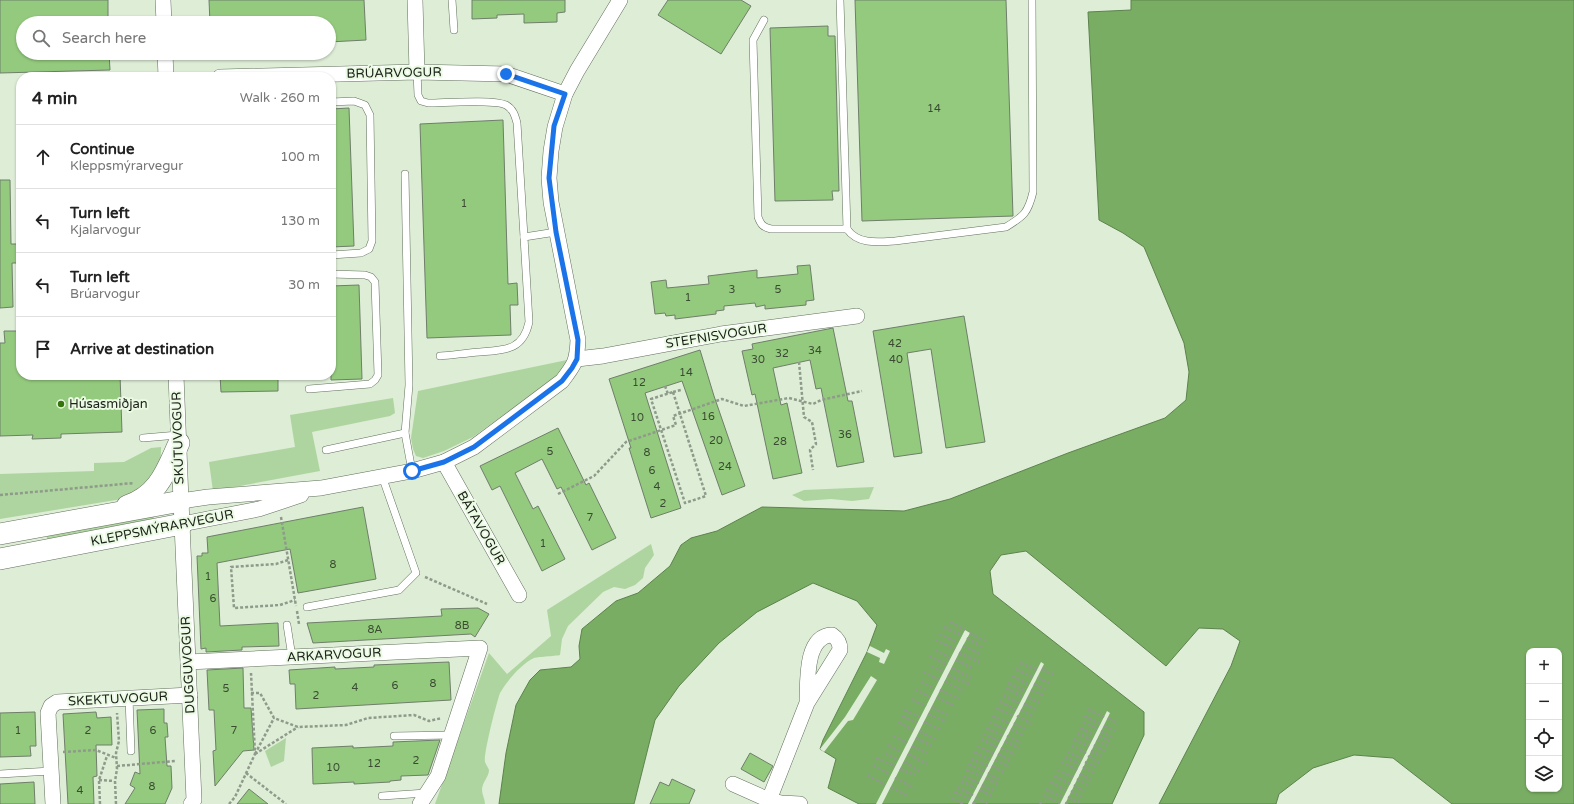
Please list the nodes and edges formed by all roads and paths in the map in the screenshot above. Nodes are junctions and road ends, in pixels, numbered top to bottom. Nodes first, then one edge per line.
1 (163, 0) edge
2 (415, 0) edge
3 (452, 0) edge
4 (620, 0) edge
5 (840, 0) edge
6 (1032, 0) edge
7 (164, 16) edge
8 (764, 20) dead end
9 (454, 30) dead end
10 (165, 60) edge
11 (166, 72) edge
12 (417, 72) junction
13 (336, 74) edge
14 (565, 94) junction
15 (336, 102) edge
16 (405, 174) dead end
17 (847, 230) junction
18 (556, 232) junction
19 (524, 237) junction
20 (336, 255) edge
21 (336, 274) edge
22 (857, 316) dead end
23 (440, 356) dead end
24 (577, 359) junction
25 (799, 362) dead end
26 (176, 380) edge
27 (665, 386) dead end
28 (309, 389) dead end
29 (681, 390) dead end
30 (862, 391) dead end
31 (673, 392) junction
32 (668, 394) junction
33 (802, 400) junction
34 (680, 414) junction
35 (661, 430) junction
36 (405, 433) junction
37 (143, 438) dead end
38 (179, 439) junction
39 (326, 450) dead end
40 (444, 462) junction
41 (813, 470) dead end
42 (412, 471) junction
43 (382, 476) junction
44 (139, 483) dead end
45 (321, 488) junction
46 (558, 494) dead end
47 (0, 495) edge
48 (181, 501) junction
49 (280, 514) dead end
50 (104, 515) junction
51 (182, 524) junction
52 (0, 534) edge
53 (0, 559) edge
54 (288, 560) junction
55 (416, 573) junction
56 (519, 595) dead end
57 (295, 600) junction
58 (487, 604) dead end
59 (307, 607) dead end
60 (950, 622) dead end
61 (287, 626) dead end
62 (299, 626) dead end
63 (944, 627) dead end
64 (965, 630) dead end
65 (970, 633) dead end
66 (939, 634) dead end
67 (962, 635) dead end
68 (967, 638) dead end
69 (935, 640) dead end
70 (986, 641) dead end
71 (958, 643) dead end
72 (963, 646) dead end
73 (982, 647) dead end
74 (936, 650) dead end
75 (954, 650) dead end
76 (960, 653) dead end
77 (980, 654) dead end
78 (929, 656) dead end
79 (292, 657) junction
80 (950, 658) dead end
81 (250, 659) junction
82 (956, 660) dead end
83 (188, 662) junction
84 (980, 662) dead end
85 (1020, 663) dead end
86 (947, 665) dead end
87 (931, 666) dead end
88 (952, 668) dead end
89 (974, 669) dead end
90 (1016, 669) dead end
91 (1042, 669) dead end
92 (1037, 670) dead end
93 (923, 672) dead end
94 (943, 672) dead end
95 (948, 675) dead end
96 (1055, 675) dead end
97 (1012, 676) dead end
98 (1033, 677) dead end
99 (1038, 677) dead end
100 (971, 678) dead end
101 (939, 680) dead end
102 (921, 681) dead end
103 (945, 681) dead end
104 (1008, 683) dead end
105 (969, 684) dead end
106 (1034, 684) dead end
107 (1051, 684) dead end
108 (1029, 685) dead end
109 (1006, 688) dead end
110 (915, 689) dead end
111 (934, 689) dead end
112 (940, 690) dead end
113 (1031, 690) dead end
114 (1047, 690) dead end
115 (1026, 691) dead end
116 (964, 692) dead end
117 (252, 693) junction
118 (190, 695) junction
119 (1003, 695) dead end
120 (1044, 696) dead end
121 (930, 697) dead end
122 (937, 697) dead end
123 (1023, 697) dead end
124 (1028, 697) dead end
125 (129, 698) junction
126 (912, 699) dead end
127 (959, 699) dead end
128 (1000, 701) dead end
129 (807, 703) dead end
130 (1020, 703) dead end
131 (1041, 703) dead end
132 (1024, 704) dead end
133 (926, 706) dead end
134 (954, 706) dead end
135 (932, 707) dead end
136 (996, 708) dead end
137 (1088, 709) dead end
138 (904, 710) dead end
139 (1016, 710) dead end
140 (1021, 710) dead end
141 (1037, 710) dead end
142 (117, 712) dead end
143 (458, 714) junction
144 (928, 714) dead end
145 (948, 715) dead end
146 (902, 716) dead end
147 (992, 716) dead end
148 (1013, 716) dead end
149 (1017, 716) dead end
150 (1084, 716) dead end
151 (920, 717) dead end
152 (1034, 717) dead end
153 (1104, 717) dead end
154 (274, 718) junction
155 (1108, 718) dead end
156 (945, 721) dead end
157 (898, 722) dead end
158 (924, 722) dead end
159 (989, 722) dead end
160 (1082, 722) dead end
161 (917, 723) dead end
162 (1010, 723) dead end
163 (1014, 723) dead end
164 (1032, 724) dead end
165 (1100, 724) dead end
166 (1118, 724) dead end
167 (1104, 726) dead end
168 (298, 727) junction
169 (986, 728) dead end
170 (1080, 728) dead end
171 (1006, 729) dead end
172 (1011, 729) dead end
173 (1097, 729) dead end
174 (913, 730) dead end
175 (920, 730) dead end
176 (941, 730) dead end
177 (1028, 730) dead end
178 (1101, 731) dead end
179 (1116, 731) dead end
180 (1078, 733) dead end
181 (983, 734) dead end
182 (452, 735) junction
183 (1094, 735) dead end
184 (394, 736) dead end
185 (893, 736) dead end
186 (1003, 736) dead end
187 (1007, 736) dead end
188 (1024, 736) dead end
189 (1099, 736) dead end
190 (1112, 737) dead end
191 (916, 738) dead end
192 (935, 739) dead end
193 (981, 739) dead end
194 (1074, 739) dead end
195 (1092, 740) dead end
196 (1097, 740) dead end
197 (1000, 741) dead end
198 (1005, 741) dead end
199 (1110, 741) dead end
200 (907, 743) dead end
201 (1021, 743) dead end
202 (888, 745) dead end
203 (1071, 745) dead end
204 (1094, 745) dead end
205 (912, 746) dead end
206 (932, 746) dead end
207 (977, 746) dead end
208 (1089, 746) dead end
209 (1108, 746) dead end
210 (997, 747) dead end
211 (1001, 748) dead end
212 (1019, 748) dead end
213 (131, 751) dead end
214 (1067, 751) dead end
215 (1091, 751) dead end
216 (1105, 751) dead end
217 (58, 752) dead end
218 (902, 752) dead end
219 (974, 752) dead end
220 (885, 753) dead end
221 (927, 753) dead end
222 (1086, 753) dead end
223 (255, 754) junction
224 (908, 754) dead end
225 (994, 754) dead end
226 (998, 754) dead end
227 (1015, 755) dead end
228 (107, 756) junction
229 (1088, 756) dead end
230 (1102, 756) dead end
231 (1065, 757) dead end
232 (116, 758) junction
233 (876, 758) dead end
234 (971, 759) dead end
235 (1082, 759) dead end
236 (898, 760) dead end
237 (991, 760) dead end
238 (995, 760) dead end
239 (175, 761) dead end
240 (1011, 761) dead end
241 (904, 762) dead end
242 (1061, 762) dead end
243 (1085, 762) dead end
244 (1100, 763) dead end
245 (927, 764) dead end
246 (968, 764) dead end
247 (1080, 764) dead end
248 (873, 765) dead end
249 (116, 766) junction
250 (895, 766) dead end
251 (988, 766) dead end
252 (992, 766) dead end
253 (1009, 767) dead end
254 (1083, 767) dead end
255 (1096, 768) dead end
256 (900, 769) dead end
257 (966, 770) dead end
258 (1057, 770) dead end
259 (1077, 770) dead end
260 (51, 771) junction
261 (920, 771) dead end
262 (985, 771) dead end
263 (246, 773) junction
264 (988, 773) dead end
265 (1005, 773) dead end
266 (1094, 773) dead end
267 (0, 774) edge
268 (1080, 774) dead end
269 (867, 775) dead end
270 (890, 775) dead end
271 (915, 775) dead end
272 (963, 776) dead end
273 (982, 776) dead end
274 (1054, 776) dead end
275 (1073, 777) dead end
276 (895, 778) dead end
277 (986, 778) dead end
278 (1077, 779) dead end
279 (99, 780) junction
280 (1001, 780) dead end
281 (1091, 780) dead end
282 (114, 781) junction
283 (961, 781) dead end
284 (1050, 782) dead end
285 (979, 783) dead end
286 (733, 784) dead end
287 (1070, 784) dead end
288 (886, 785) dead end
289 (982, 785) dead end
290 (999, 785) dead end
291 (1088, 785) dead end
292 (1074, 786) dead end
293 (891, 787) dead end
294 (957, 787) dead end
295 (914, 788) dead end
296 (976, 788) dead end
297 (1046, 789) dead end
298 (980, 790) dead end
299 (995, 791) dead end
300 (1066, 791) dead end
301 (1071, 791) dead end
302 (1084, 791) dead end
303 (954, 792) dead end
304 (972, 795) dead end
305 (1044, 795) dead end
306 (382, 796) dead end
307 (907, 796) dead end
308 (992, 796) dead end
309 (976, 797) dead end
310 (1063, 797) dead end
311 (1068, 797) dead end
312 (1082, 797) dead end
313 (951, 798) dead end
314 (423, 799) edge
315 (970, 799) dead end
316 (769, 800) junction
317 (1039, 802) dead end
318 (1079, 802) dead end
319 (195, 803) edge
320 (988, 803) dead end
321 (1060, 803) edge
322 (53, 804) edge
323 (100, 804) edge
324 (116, 804) edge
325 (229, 804) edge
326 (286, 804) edge
327 (800, 804) edge
328 (964, 804) edge
329 (1044, 804) edge

1 - 7 street
2 - 12 street
3 - 9 lane
4 - 14 street
5 - 17 lane
6 - 17 lane
8 - 17 lane
10 - 11 street
12 - 13 street, BRÚARVOGUR
12 - 14 street, BRÚARVOGUR
12 - 19 lane
14 - 18 street
15 - 20 lane
16 - 36 lane
18 - 19 lane
18 - 24 street
19 - 23 lane
21 - 28 lane
22 - 24 street, STEFNISVOGUR
24 - 40 street, KLEPPSMÝRARVEGUR
25 - 33 path
26 - 38 street, SKÚTUVOGUR
27 - 32 path
29 - 31 path
30 - 33 path
31 - 32 path
31 - 34 path
32 - 35 path
33 - 34 path
33 - 41 path
34 - 35 path
34 - 35 path
35 - 46 path
36 - 39 lane
36 - 42 lane
37 - 38 lane
38 - 48 street, SKÚTUVOGUR
38 - 50 street
40 - 42 street, KLEPPSMÝRARVEGUR
40 - 56 street, BÁTAVOGUR
42 - 43 street, KLEPPSMÝRARVEGUR
43 - 45 street, KLEPPSMÝRARVEGUR
43 - 55 lane
44 - 47 path
45 - 48 street, KLEPPSMÝRARVEGUR
45 - 51 street, KLEPPSMÝRARVEGUR
48 - 50 street, KLEPPSMÝRARVEGUR
48 - 51 street, SKÚTUVOGUR
49 - 54 path
50 - 52 street, KLEPPSMÝRARVEGUR
51 - 53 street, KLEPPSMÝRARVEGUR
51 - 83 street, DUGGUVOGUR
54 - 57 path
54 - 57 path
55 - 58 path
55 - 59 lane
57 - 62 path
60 - 64 path
61 - 79 lane
63 - 67 path
65 - 70 path
66 - 71 path
68 - 73 path
69 - 75 path
72 - 77 path
74 - 80 path
76 - 84 path
78 - 86 path
79 - 81 street, ARKARVOGUR
79 - 143 street, ARKARVOGUR
81 - 83 street, ARKARVOGUR
81 - 117 path
82 - 89 path
83 - 118 street, DUGGUVOGUR
85 - 92 path
87 - 94 path
88 - 100 path
90 - 98 path
91 - 96 path
93 - 101 path
95 - 105 path
97 - 108 path
99 - 107 path
102 - 111 path
103 - 116 path
104 - 115 path
106 - 114 path
109 - 123 path
110 - 121 path
112 - 127 path
113 - 120 path
117 - 154 path
117 - 223 path
118 - 125 street, SKEKTUVOGUR
118 - 319 street, DUGGUVOGUR
119 - 130 path
122 - 134 path
124 - 131 path
125 - 213 lane
125 - 260 street, SKEKTUVOGUR
126 - 133 path
128 - 139 path
129 - 316 street
132 - 141 path
135 - 145 path
136 - 148 path
137 - 153 path
138 - 151 path
140 - 152 path
142 - 232 path
143 - 168 path
143 - 182 street
144 - 156 path
146 - 161 path
147 - 162 path
149 - 164 path
150 - 165 path
154 - 168 path
154 - 223 path
155 - 166 path
157 - 174 path
158 - 176 path
159 - 171 path
160 - 173 path
163 - 177 path
167 - 179 path
168 - 223 path
169 - 186 path
170 - 183 path
172 - 188 path
175 - 192 path
178 - 190 path
180 - 195 path
181 - 197 path
182 - 184 lane
182 - 314 street
185 - 200 path
187 - 201 path
189 - 199 path
191 - 206 path
193 - 210 path
194 - 208 path
196 - 209 path
198 - 212 path
202 - 218 path
203 - 222 path
204 - 216 path
205 - 221 path
207 - 225 path
211 - 227 path
214 - 235 path
215 - 230 path
217 - 228 path
219 - 237 path
220 - 236 path
223 - 263 path
224 - 245 path
226 - 240 path
228 - 232 path
228 - 279 path
229 - 244 path
231 - 247 path
232 - 249 path
233 - 250 path
234 - 251 path
238 - 253 path
239 - 249 path
241 - 261 path
242 - 259 path
243 - 255 path
246 - 262 path
248 - 270 path
249 - 282 path
252 - 265 path
254 - 266 path
256 - 271 path
257 - 273 path
258 - 275 path
260 - 267 lane
260 - 322 street, SKEKTUVOGUR
263 - 325 path
263 - 326 path
264 - 280 path
268 - 281 path
269 - 288 path
272 - 285 path
274 - 287 path
276 - 295 path
277 - 290 path
278 - 291 path
279 - 282 path
279 - 323 path
282 - 324 path
283 - 296 path
284 - 300 path
286 - 316 street
289 - 299 path
292 - 302 path
293 - 307 path
294 - 304 path
297 - 310 path
298 - 308 path
301 - 312 path
303 - 315 path
305 - 321 path
306 - 314 lane
309 - 320 path
311 - 318 path
313 - 328 path
316 - 327 street
317 - 329 path

